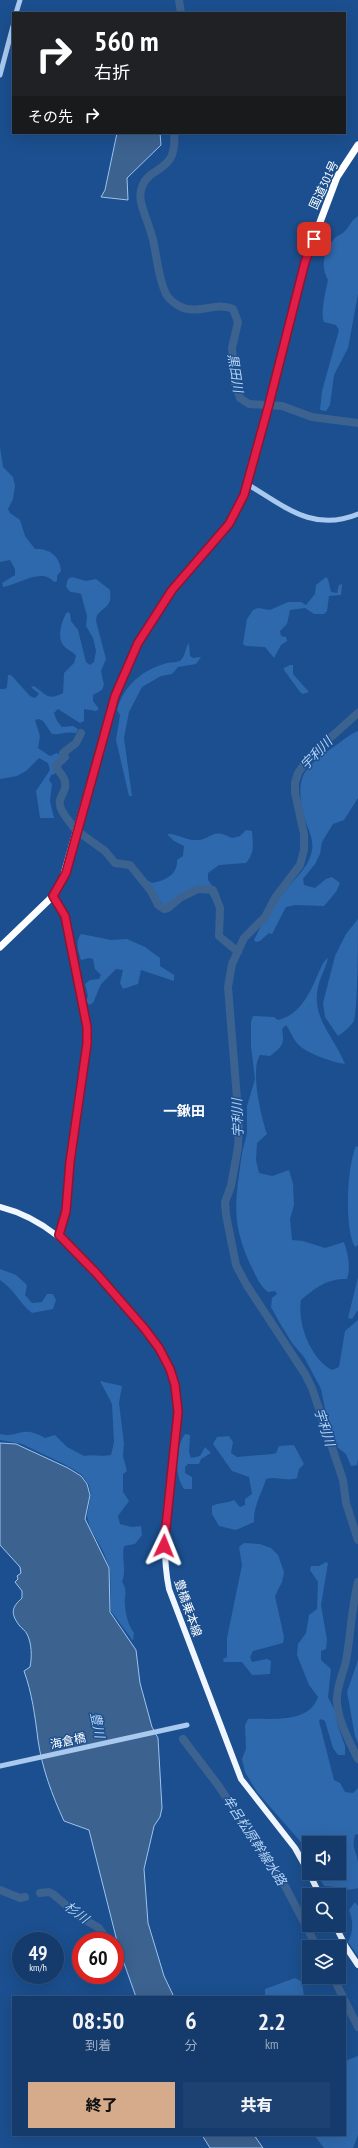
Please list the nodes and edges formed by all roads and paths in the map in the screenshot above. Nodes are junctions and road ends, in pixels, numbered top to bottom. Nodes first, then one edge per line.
1 (20, 0) edge
2 (16, 12) edge
3 (12, 30) edge
4 (0, 75) edge
5 (358, 145) edge
6 (247, 484) junction
7 (358, 514) edge
8 (53, 896) junction
9 (0, 947) edge
10 (0, 1207) edge
11 (59, 1235) junction
12 (187, 1725) dead end
13 (0, 1766) edge
14 (302, 1860) edge
15 (338, 1932) edge
16 (358, 1965) edge

1 - 2 street
3 - 4 street
5 - 6 highway, 国道301号
6 - 7 street
6 - 8 highway, 国道301号
8 - 9 highway, 国道301号
8 - 11 street
10 - 11 main road, 豊橋乗本線
11 - 14 main road, 豊橋乗本線
12 - 13 street, 海倉橋
15 - 16 main road

